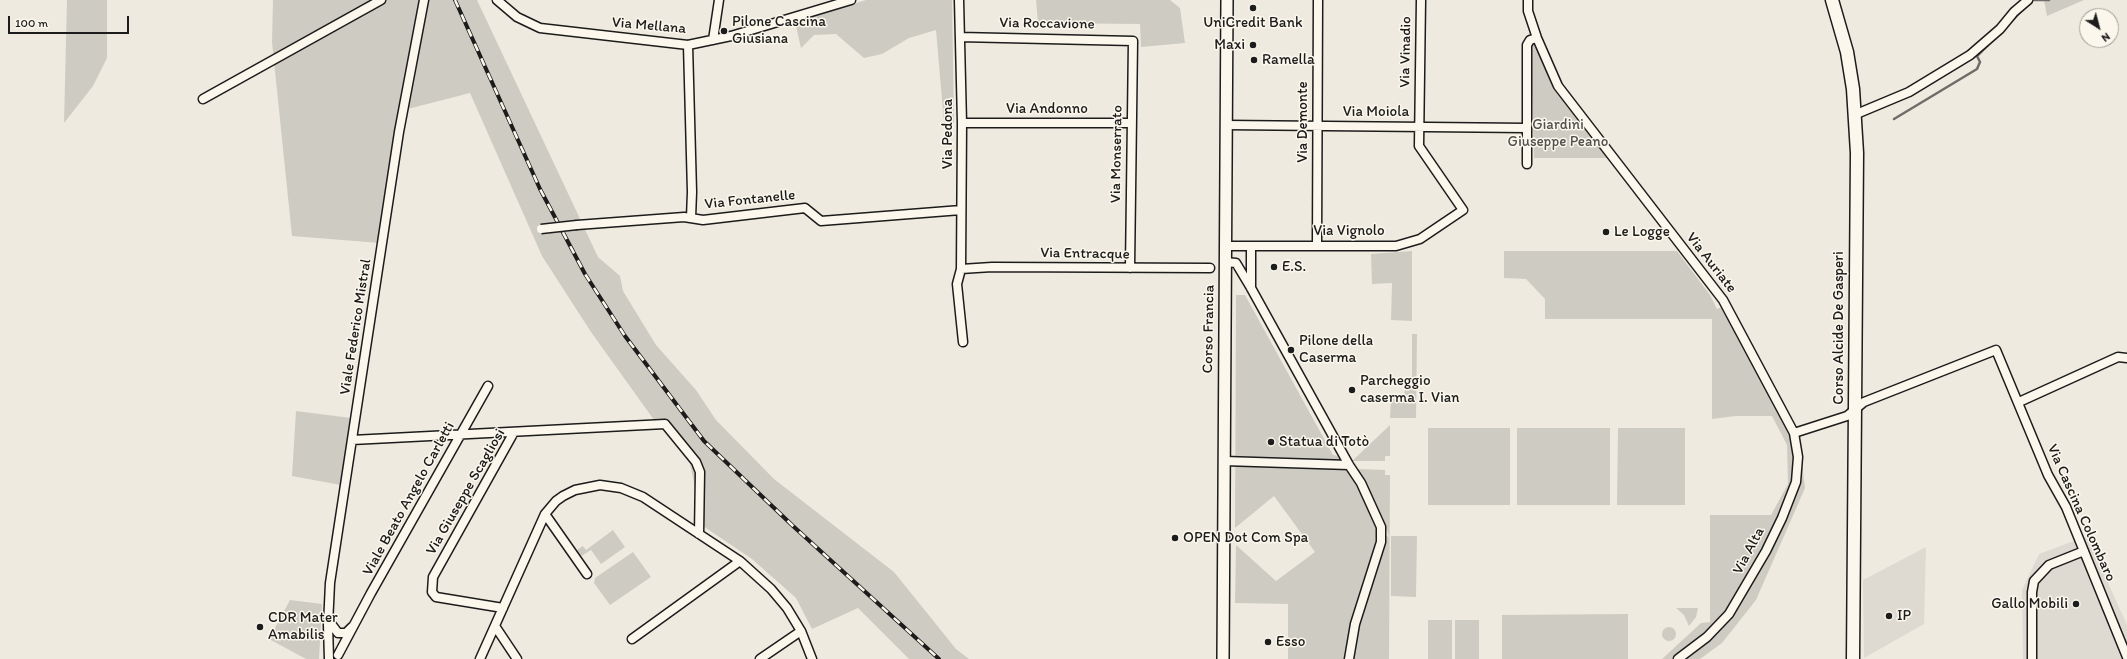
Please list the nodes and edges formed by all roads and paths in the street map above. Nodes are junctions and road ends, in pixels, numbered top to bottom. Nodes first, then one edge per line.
1 (381, 0) edge
2 (424, 0) edge
3 (496, 0) edge
4 (719, 0) edge
5 (851, 0) edge
6 (959, 0) edge
7 (1227, 0) edge
8 (1318, 0) edge
9 (1421, 0) edge
10 (1528, 0) edge
11 (1832, 0) edge
12 (2028, 0) edge
13 (960, 36) junction
14 (1537, 38) junction
15 (713, 40) junction
16 (1133, 41) joint
17 (688, 45) junction
18 (203, 99) dead end
19 (1854, 115) junction
20 (962, 122) junction
21 (1131, 123) junction
22 (1226, 125) junction
23 (1420, 126) junction
24 (1317, 127) junction
25 (1527, 128) junction
26 (1527, 164) dead end
27 (962, 210) junction
28 (1463, 210) joint
29 (691, 218) junction
30 (539, 230) dead end
31 (1317, 245) junction
32 (1225, 246) junction
33 (1251, 246) junction
34 (1225, 262) junction
35 (1130, 268) junction
36 (1210, 268) dead end
37 (961, 269) junction
38 (1251, 288) junction
39 (963, 342) dead end
40 (2127, 358) edge
41 (488, 386) dead end
42 (2019, 402) junction
43 (1855, 410) junction
44 (514, 432) junction
45 (1794, 433) junction
46 (461, 434) junction
47 (352, 440) junction
48 (1224, 461) junction
49 (1349, 465) junction
50 (545, 514) junction
51 (699, 534) junction
52 (2084, 551) junction
53 (740, 561) junction
54 (587, 574) dead end
55 (503, 608) junction
56 (328, 620) junction
57 (354, 625) junction
58 (496, 626) junction
59 (801, 631) junction
60 (632, 639) dead end
61 (342, 657) edge
62 (2127, 657) edge
63 (329, 659) edge
64 (480, 659) edge
65 (517, 659) edge
66 (760, 659) edge
67 (812, 659) edge
68 (1223, 659) edge
69 (1349, 659) edge
70 (1678, 659) edge
71 (1853, 659) edge
72 (2032, 659) edge

1 - 18 street
2 - 47 street, Viale Federico Mistral
3 - 17 street, Via Mellana
4 - 15 street
5 - 15 street, Via Mellana
6 - 13 street, Via Pedona
7 - 22 main road, Corso Francia
8 - 24 street, Via Demonte
9 - 23 street, Via Vinadio
10 - 14 street, Via Auriate
11 - 19 main road, Corso Alcide De Gasperi
12 - 19 street
13 - 16 street, Via Roccavione
13 - 20 street, Via Pedona
14 - 25 street
14 - 45 street, Via Auriate
15 - 17 street, Via Mellana
16 - 21 street, Via Monserrato
17 - 29 street
19 - 43 main road, Corso Alcide De Gasperi
20 - 21 street, Via Andonno
20 - 27 street, Via Pedona
21 - 35 street, Via Monserrato
22 - 24 street, Via Moiola
22 - 32 main road, Corso Francia
23 - 24 street, Via Moiola
23 - 25 street, Via Moiola
23 - 28 street, Via Vinadio
24 - 31 street, Via Demonte
25 - 26 street
27 - 29 street, Via Fontanelle
27 - 37 street, Via Pedona
28 - 31 street, Via Vignolo
29 - 30 street, Via Fontanelle, bridge
31 - 33 street, Via Vignolo
32 - 33 street, Via Vignolo
32 - 34 main road, Corso Francia
33 - 38 street
34 - 38 street
34 - 48 main road, Corso Francia
35 - 36 street, Via Entracque
35 - 37 street, Via Entracque
37 - 39 street, Via Pedona
38 - 49 street
40 - 42 street
41 - 46 street, Viale Beato Angelo Carletti
42 - 43 street, Via Cascina Colombaro
42 - 52 street, Via Cascina Colombaro
43 - 45 street
43 - 71 main road, Corso Alcide De Gasperi
44 - 46 street
44 - 51 street, Via Giuseppe Scagliosi
44 - 55 street, Via Giuseppe Scagliosi
45 - 70 street, Via Alta
46 - 47 street
46 - 57 street, Viale Beato Angelo Carletti
47 - 56 street, Viale Federico Mistral
48 - 49 street
48 - 68 main road, Corso Francia
49 - 69 street
50 - 51 street
50 - 54 street
50 - 55 street
51 - 53 street
52 - 62 street, Via Cascina Colombaro
52 - 72 street
53 - 59 street
53 - 60 street
55 - 58 street
56 - 57 street
56 - 63 street, Viale Federico Mistral
57 - 61 street, Viale Beato Angelo Carletti
58 - 64 street
58 - 65 street
59 - 66 street
59 - 67 street
61 - 63 street

